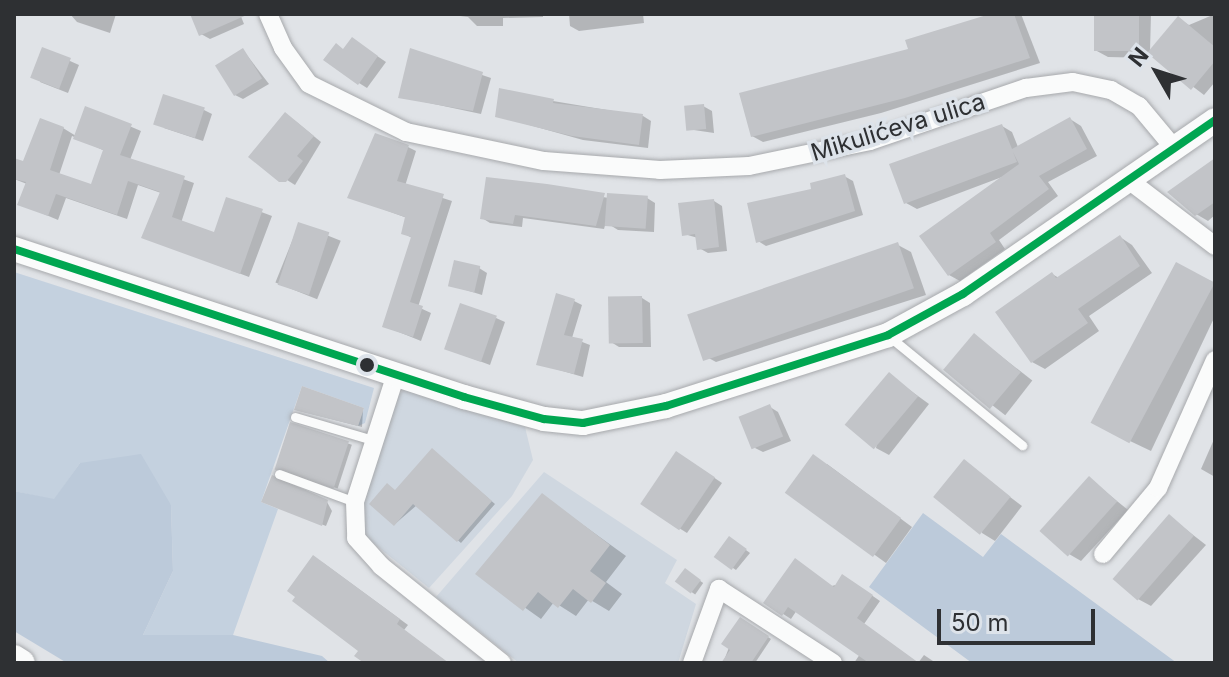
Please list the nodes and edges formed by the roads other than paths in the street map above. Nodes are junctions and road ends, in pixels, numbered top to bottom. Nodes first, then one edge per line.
1 (268, 14) edge
2 (1215, 120) edge
3 (1174, 148) junction
4 (1130, 181) junction
5 (1215, 246) edge
6 (14, 249) edge
7 (888, 335) junction
8 (1215, 360) edge
9 (396, 374) junction
10 (295, 417) dead end
11 (376, 441) junction
12 (1022, 445) dead end
13 (279, 474) dead end
14 (355, 502) junction
15 (1103, 554) dead end
16 (815, 657) edge
17 (14, 658) edge
18 (22, 663) edge
19 (502, 663) edge
20 (692, 663) edge
21 (833, 663) edge

1 - 3 street, Mikulićeva ulica
2 - 3 street
3 - 4 street
4 - 5 street
4 - 7 street
6 - 9 street
7 - 9 street
7 - 12 lane
8 - 15 street
9 - 11 street
10 - 11 lane
11 - 14 street
13 - 14 lane
14 - 19 street
16 - 20 street
16 - 21 street
17 - 18 main road

